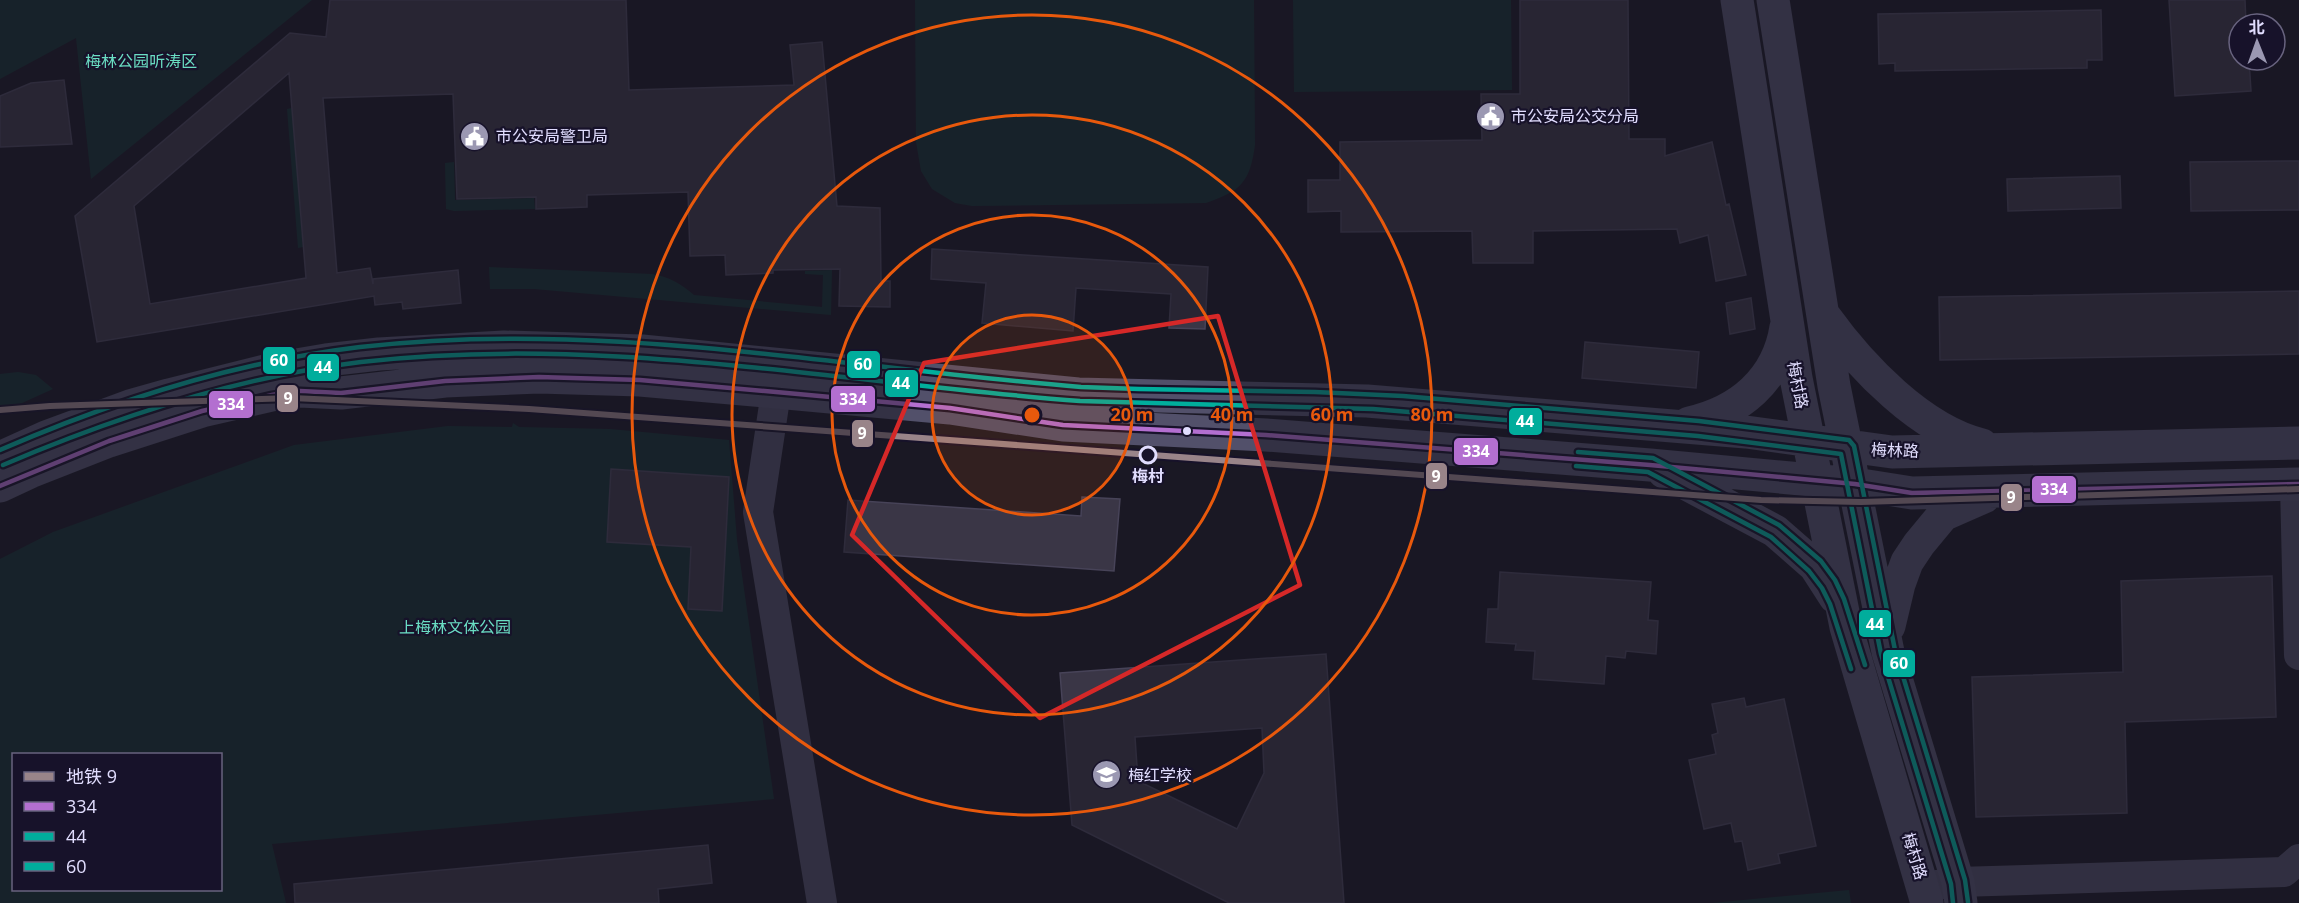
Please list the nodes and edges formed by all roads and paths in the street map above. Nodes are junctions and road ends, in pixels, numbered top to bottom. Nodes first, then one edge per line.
1 (1737, 0) edge
2 (1773, 0) edge
3 (1823, 315) junction
4 (1787, 323) junction
5 (776, 392) junction
6 (1662, 426) junction
7 (1809, 441) junction
8 (2299, 443) edge
9 (1847, 447) junction
10 (2001, 450) junction
11 (0, 458) edge
12 (1650, 465) junction
13 (1817, 482) junction
14 (1855, 484) junction
15 (2297, 484) edge
16 (0, 486) edge
17 (2000, 490) junction
18 (1846, 627) junction
19 (1888, 652) junction
20 (2299, 655) edge
21 (2299, 859) edge
22 (1960, 892) edge
23 (1926, 895) edge
24 (822, 903) edge

1 - 4 main road, 梅村路
2 - 3 main road, 梅村路
3 - 9 main road, 梅村路
3 - 10 main road
4 - 6 main road
4 - 7 main road, 梅村路
5 - 12 main road
5 - 16 main road
5 - 24 street
6 - 7 main road, 梅林路
6 - 11 main road, 梅林路
7 - 9 main road, 梅林路
7 - 13 main road, 梅村路
8 - 10 main road, 梅林路
9 - 10 main road, 梅林路
9 - 14 main road, 梅村路
12 - 13 main road
12 - 18 main road
13 - 14 main road
13 - 18 main road, 梅村路
14 - 17 main road
14 - 19 main road, 梅村路
15 - 17 main road
15 - 20 street
17 - 19 main road
18 - 23 main road, 梅村路
19 - 22 main road, 梅村路
21 - 22 street
22 - 23 street

